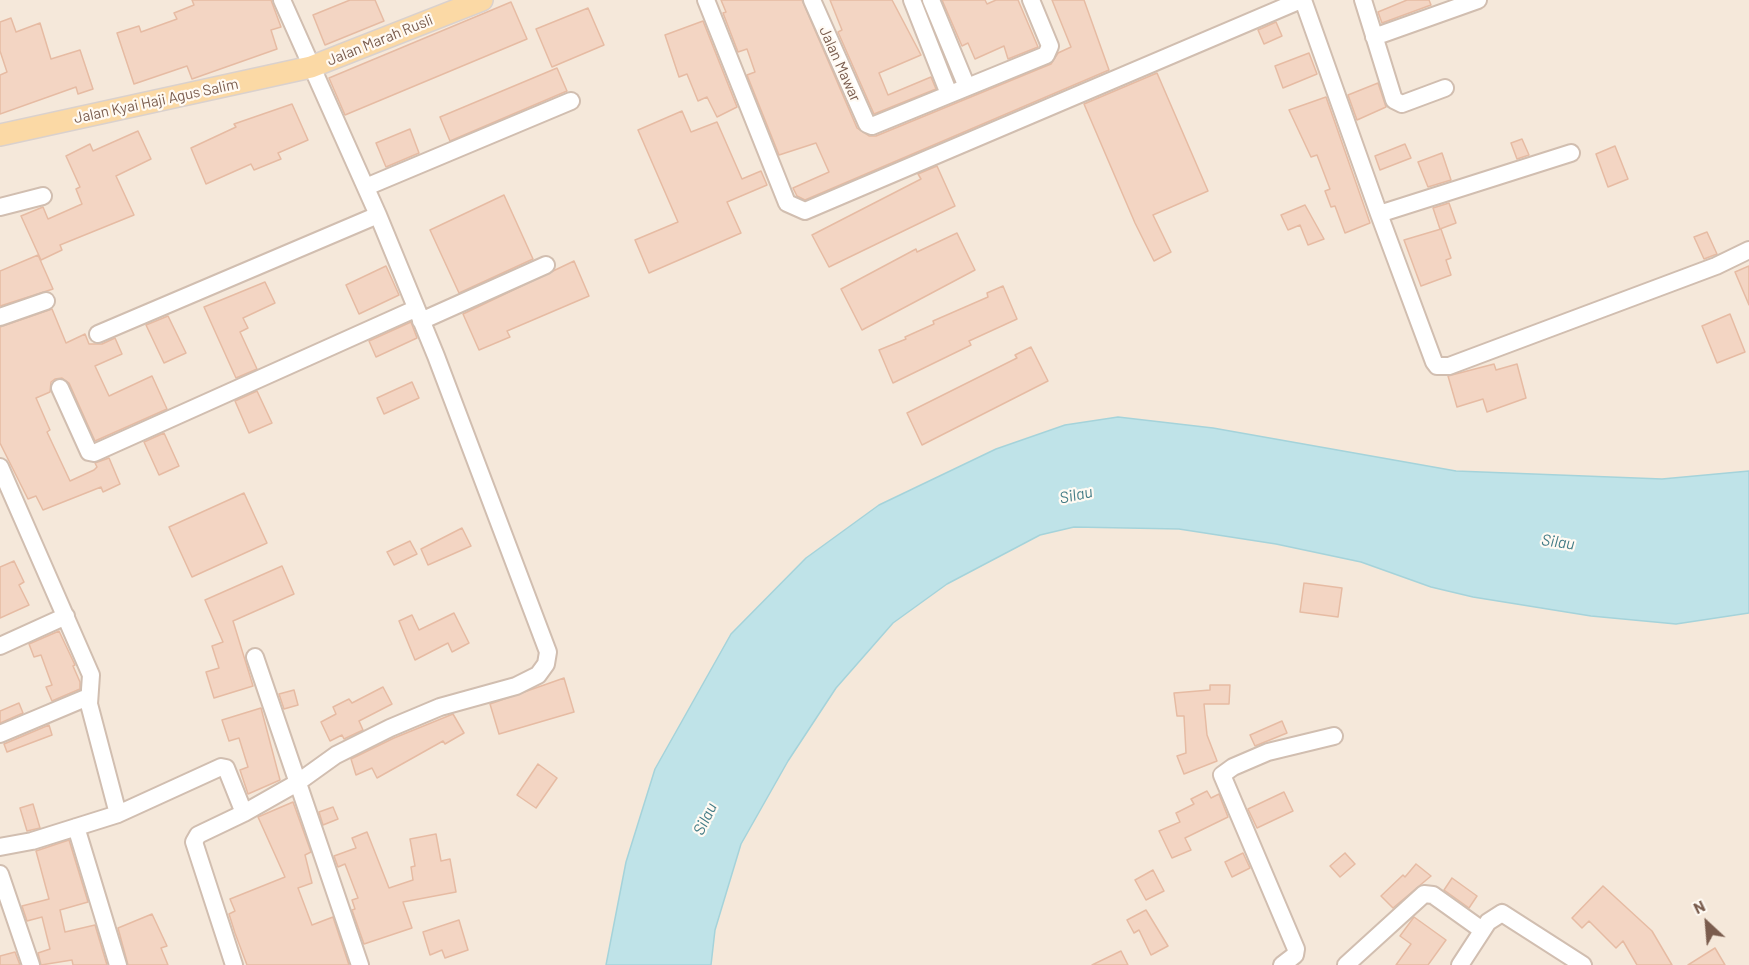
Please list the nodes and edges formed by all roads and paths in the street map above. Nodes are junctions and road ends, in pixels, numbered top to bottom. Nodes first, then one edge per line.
1 (282, 0) edge
2 (482, 0) edge
3 (706, 0) edge
4 (812, 0) edge
5 (912, 0) edge
6 (931, 0) edge
7 (1031, 0) edge
8 (1302, 0) edge
9 (1363, 0) edge
10 (1478, 0) edge
11 (1374, 37) junction
12 (311, 67) junction
13 (967, 87) junction
14 (1445, 88) dead end
15 (949, 94) junction
16 (571, 101) dead end
17 (0, 135) edge
18 (1571, 153) dead end
19 (366, 187) junction
20 (43, 196) dead end
21 (0, 207) edge
22 (1379, 214) junction
23 (378, 215) junction
24 (1749, 250) edge
25 (546, 265) dead end
26 (46, 301) dead end
27 (418, 315) junction
28 (0, 317) edge
29 (98, 334) dead end
30 (60, 388) dead end
31 (0, 467) edge
32 (66, 616) junction
33 (0, 646) edge
34 (255, 657) dead end
35 (88, 698) junction
36 (0, 734) edge
37 (1334, 736) dead end
38 (297, 783) junction
39 (244, 813) junction
40 (118, 814) junction
41 (76, 827) junction
42 (0, 847) edge
43 (0, 874) edge
44 (1482, 930) junction
45 (31, 965) edge
46 (118, 965) edge
47 (234, 965) edge
48 (360, 965) edge
49 (1282, 965) edge
50 (1346, 965) edge
51 (1460, 965) edge
52 (1582, 965) edge

1 - 12 street
2 - 12 main road, Jalan Marah Rusli
3 - 8 street
4 - 15 street, Jalan Mawar
5 - 15 street
6 - 13 street
7 - 13 street
8 - 22 street
9 - 11 street
10 - 11 street
11 - 14 street
12 - 17 main road, Jalan Kyai Haji Agus Salim
12 - 19 street
13 - 15 street
16 - 19 street
18 - 22 street
19 - 23 street
20 - 21 street
22 - 24 street
23 - 27 street
23 - 29 street
25 - 27 street
26 - 28 street
27 - 30 street
27 - 38 street
31 - 32 street
32 - 33 street
32 - 35 street
34 - 38 street
35 - 36 street
35 - 40 street
37 - 49 street
38 - 39 street
38 - 48 street
39 - 40 street
39 - 47 street
40 - 41 street
41 - 42 street
41 - 46 street
43 - 45 street
44 - 50 street
44 - 51 street
44 - 52 street

